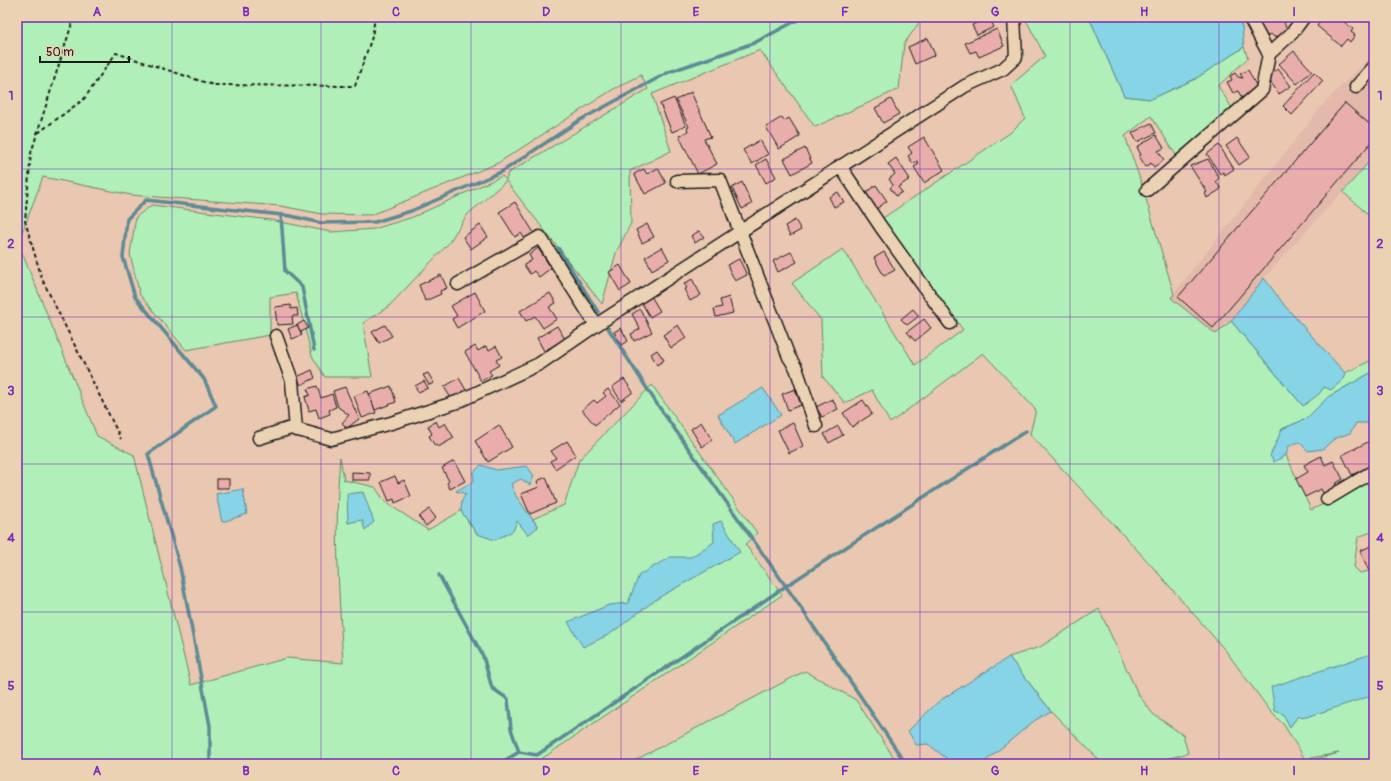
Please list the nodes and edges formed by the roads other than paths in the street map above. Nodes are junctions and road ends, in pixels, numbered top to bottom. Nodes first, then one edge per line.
1 (1014, 17) edge
2 (1249, 17) edge
3 (1304, 17) edge
4 (1269, 54) junction
5 (1374, 67) edge
6 (1356, 88) dead end
7 (840, 166) junction
8 (677, 181) dead end
9 (1147, 190) dead end
10 (741, 231) junction
11 (458, 284) dead end
12 (950, 323) dead end
13 (596, 325) junction
14 (276, 336) dead end
15 (816, 426) dead end
16 (296, 430) junction
17 (259, 438) dead end
18 (1374, 471) edge
19 (1327, 499) dead end

1 - 7 street
2 - 4 street
3 - 4 street
4 - 9 street
5 - 6 street
7 - 10 street
7 - 12 street
8 - 10 street
10 - 13 street
10 - 15 street
11 - 13 street
13 - 16 street
14 - 16 street
16 - 17 street
18 - 19 street

